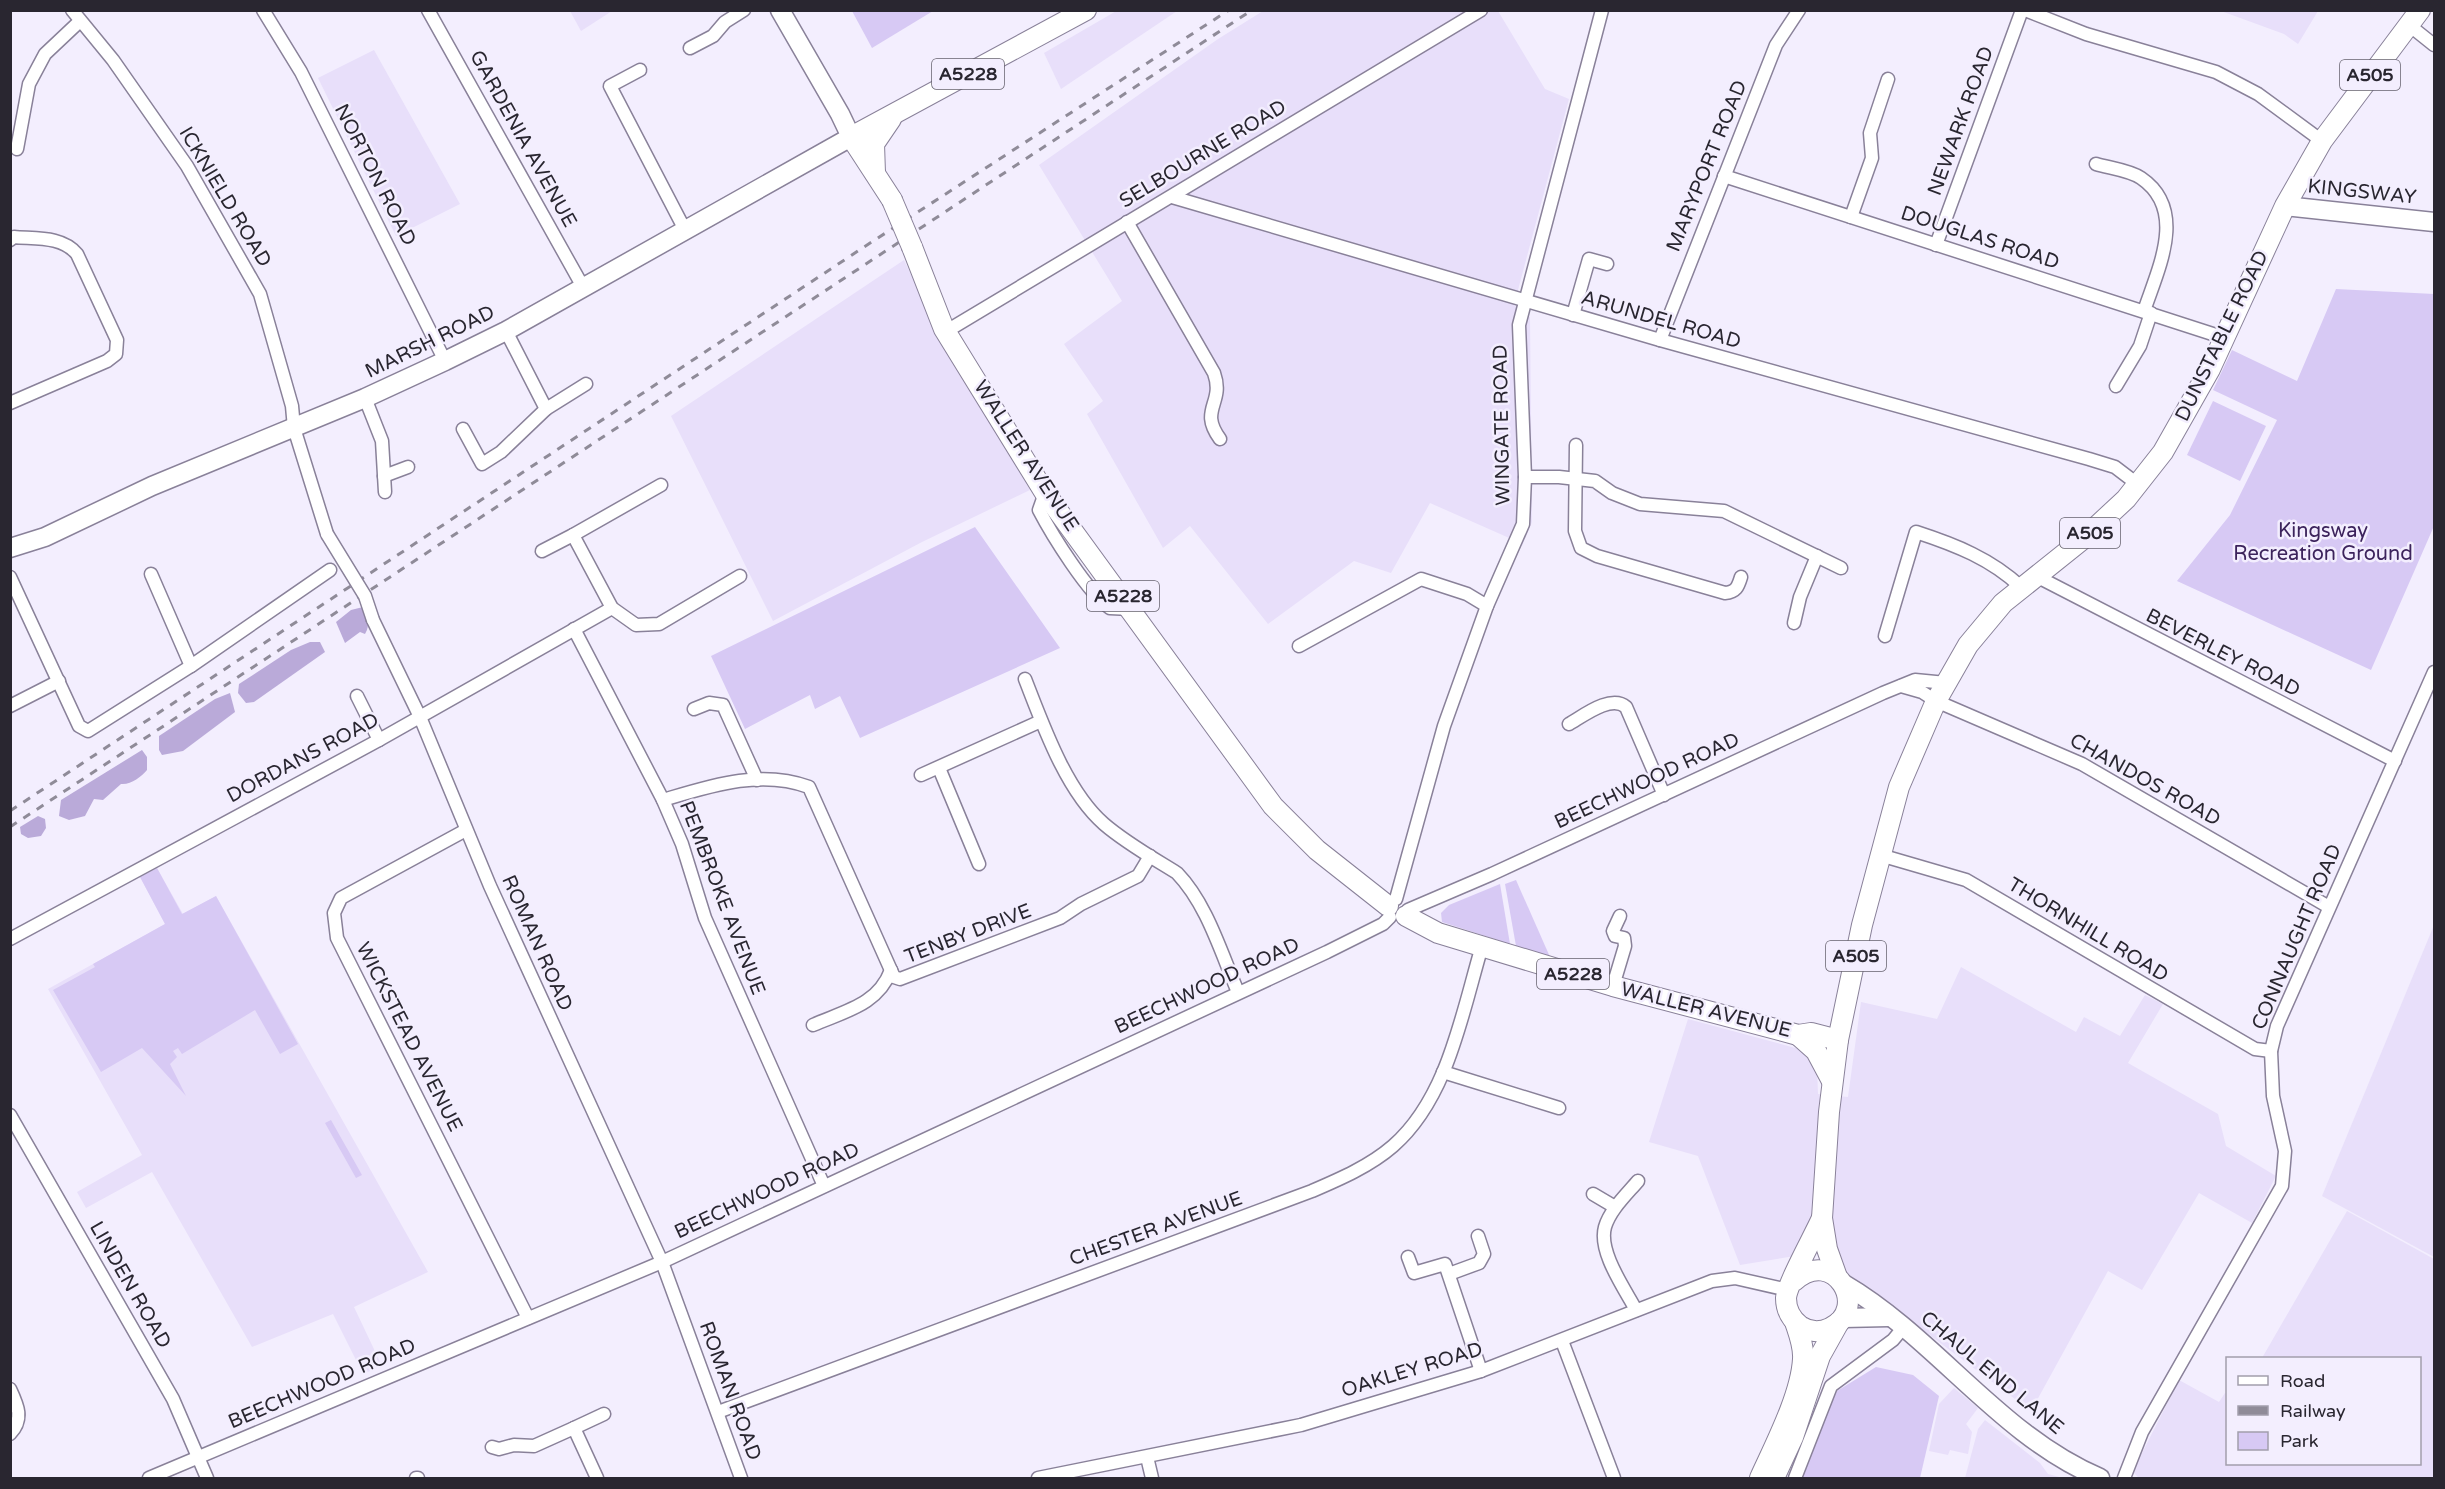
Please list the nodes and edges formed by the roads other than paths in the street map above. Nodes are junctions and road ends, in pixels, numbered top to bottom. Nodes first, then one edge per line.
1 (72, 10) edge
2 (263, 10) edge
3 (428, 10) edge
4 (744, 10) edge
5 (780, 10) edge
6 (1086, 10) edge
7 (1481, 10) edge
8 (1602, 10) edge
9 (1799, 10) edge
10 (2025, 11) edge
11 (2414, 18) edge
12 (80, 21) junction
13 (2434, 45) edge
14 (690, 48) dead end
15 (640, 70) dead end
16 (1887, 80) dead end
17 (894, 115) junction
18 (851, 138) junction
19 (2322, 141) junction
20 (17, 149) dead end
21 (2096, 164) dead end
22 (875, 173) junction
23 (1724, 176) junction
24 (1172, 197) junction
25 (2284, 206) junction
26 (1851, 217) junction
27 (1127, 222) junction
28 (2434, 222) edge
29 (685, 230) junction
30 (10, 240) edge
31 (1936, 245) junction
32 (1607, 264) dead end
33 (584, 287) junction
34 (1524, 301) junction
35 (2148, 312) junction
36 (1573, 315) junction
37 (506, 331) junction
38 (945, 332) junction
39 (2225, 338) junction
40 (1660, 340) junction
41 (446, 361) junction
42 (586, 384) dead end
43 (2116, 387) dead end
44 (365, 398) junction
45 (10, 403) edge
46 (546, 409) junction
47 (294, 428) junction
48 (463, 429) dead end
49 (1220, 439) dead end
50 (1576, 445) dead end
51 (408, 467) dead end
52 (384, 476) junction
53 (1525, 477) junction
54 (1576, 479) junction
55 (2136, 483) junction
56 (661, 485) dead end
57 (385, 492) dead end
58 (573, 535) junction
59 (10, 548) edge
60 (543, 551) dead end
61 (1817, 556) junction
62 (1841, 568) dead end
63 (330, 570) dead end
64 (151, 574) dead end
65 (740, 576) dead end
66 (10, 577) edge
67 (1741, 577) dead end
68 (2028, 582) junction
69 (1487, 606) junction
70 (612, 608) junction
71 (1794, 623) dead end
72 (574, 629) junction
73 (1885, 636) dead end
74 (1299, 646) dead end
75 (191, 666) junction
76 (2434, 672) edge
77 (1025, 679) dead end
78 (59, 681) junction
79 (1946, 683) junction
80 (1901, 686) junction
81 (357, 696) dead end
82 (1936, 701) junction
83 (10, 705) edge
84 (694, 709) dead end
85 (420, 717) junction
86 (1041, 721) junction
87 (1569, 724) dead end
88 (379, 740) junction
89 (2395, 761) junction
90 (939, 768) junction
91 (921, 775) dead end
92 (757, 780) junction
93 (1664, 795) junction
94 (663, 800) junction
95 (466, 830) junction
96 (1880, 855) junction
97 (1150, 856) junction
98 (979, 864) dead end
99 (1440, 897) junction
100 (2329, 907) junction
101 (1397, 910) junction
102 (1620, 916) dead end
103 (1438, 933) junction
104 (10, 939) edge
105 (1482, 946) junction
106 (891, 970) junction
107 (1613, 986) junction
108 (1238, 992) junction
109 (813, 1025) dead end
110 (1798, 1035) junction
111 (1838, 1040) junction
112 (2271, 1051) junction
113 (1443, 1072) junction
114 (1832, 1081) junction
115 (1559, 1108) dead end
116 (10, 1115) edge
117 (1638, 1181) dead end
118 (824, 1186) junction
119 (1593, 1194) dead end
120 (1615, 1207) junction
121 (1822, 1218) junction
122 (1478, 1236) dead end
123 (1408, 1257) dead end
124 (662, 1262) junction
125 (1449, 1274) junction
126 (1840, 1280) junction
127 (1791, 1285) junction
128 (1636, 1310) junction
129 (528, 1318) junction
130 (1841, 1320) junction
131 (1795, 1322) junction
132 (1896, 1322) junction
133 (1562, 1341) junction
134 (1481, 1371) junction
135 (10, 1389) edge
136 (718, 1412) junction
137 (604, 1413) dead end
138 (574, 1428) junction
139 (10, 1434) edge
140 (492, 1447) dead end
141 (198, 1457) junction
142 (1147, 1457) junction
143 (149, 1479) edge
144 (207, 1479) edge
145 (597, 1479) edge
146 (741, 1479) edge
147 (1038, 1479) edge
148 (1152, 1479) edge
149 (1614, 1479) edge
150 (1760, 1479) edge
151 (1774, 1479) edge
152 (1795, 1479) edge
153 (2100, 1479) edge
154 (2124, 1479) edge

1 - 12 street, ICKNIELD ROAD
2 - 41 street, NORTON ROAD
3 - 33 street, GARDENIA AVENUE
4 - 14 street
5 - 18 main road
6 - 17 main road, A5228
7 - 24 street, SELBOURNE ROAD
8 - 34 street, WINGATE ROAD
9 - 23 street, MARYPORT ROAD
10 - 19 street
10 - 31 street, NEWARK ROAD
11 - 13 street
11 - 19 main road, DUNSTABLE ROAD / A505
12 - 20 street
12 - 47 street, ICKNIELD ROAD
15 - 29 street
16 - 26 street
17 - 18 main road, A5228
17 - 22 main road
18 - 22 main road, WALLER AVENUE / A5228
18 - 29 main road, MARSH ROAD
19 - 25 main road, DUNSTABLE ROAD / A505
21 - 35 street
22 - 38 main road, WALLER AVENUE / A5228, bridge
23 - 26 street, DOUGLAS ROAD
23 - 40 street, MARYPORT ROAD
24 - 27 street, SELBOURNE ROAD
24 - 34 street, ARUNDEL ROAD
25 - 28 main road, KINGSWAY
25 - 39 main road, DUNSTABLE ROAD / A505
26 - 31 street, DOUGLAS ROAD
27 - 38 street, SELBOURNE ROAD
27 - 49 street
29 - 33 main road, MARSH ROAD
30 - 45 street
31 - 35 street, DOUGLAS ROAD
32 - 36 street
33 - 37 main road, MARSH ROAD
34 - 36 street, ARUNDEL ROAD
34 - 53 street, WINGATE ROAD
35 - 39 street, DOUGLAS ROAD
35 - 43 street
36 - 40 street, ARUNDEL ROAD
37 - 41 main road, MARSH ROAD
37 - 46 street
38 - 101 main road, WALLER AVENUE / A5228
39 - 55 main road, DUNSTABLE ROAD / A505
40 - 55 street, ARUNDEL ROAD
41 - 44 main road, MARSH ROAD
42 - 46 street
44 - 47 main road, MARSH ROAD
44 - 52 street
46 - 48 street
47 - 59 main road, MARSH ROAD
47 - 85 street, ROMAN ROAD, bridge
50 - 54 street
51 - 52 street
52 - 57 street
53 - 54 street
53 - 69 street, WINGATE ROAD
54 - 61 street
54 - 67 street
55 - 68 main road, DUNSTABLE ROAD / A505
56 - 58 street
58 - 60 street
58 - 70 street
61 - 62 street
61 - 71 street
63 - 75 street
64 - 75 street
65 - 70 street
66 - 78 street
68 - 73 street, BEVERLEY ROAD
68 - 79 main road, DUNSTABLE ROAD / A505
68 - 89 street, BEVERLEY ROAD
69 - 74 street
69 - 101 street, WINGATE ROAD
70 - 72 street, DORDANS ROAD
72 - 85 street, DORDANS ROAD
72 - 94 street, PEMBROKE AVENUE
75 - 78 street
76 - 89 street, CONNAUGHT ROAD
77 - 86 street
78 - 83 street
79 - 80 street, BEECHWOOD ROAD
79 - 82 main road, DUNSTABLE ROAD / A505
80 - 82 street
80 - 93 street, BEECHWOOD ROAD
81 - 88 street
82 - 96 main road, DUNSTABLE ROAD / A505
82 - 100 street, CHANDOS ROAD
84 - 92 street
85 - 88 street, DORDANS ROAD
85 - 95 street, ROMAN ROAD
86 - 90 street
86 - 97 street
87 - 93 street
88 - 104 street, DORDANS ROAD
89 - 100 street, CONNAUGHT ROAD
90 - 91 street
90 - 98 street
92 - 94 street, TENBY DRIVE
92 - 106 street, TENBY DRIVE
93 - 99 street, BEECHWOOD ROAD
94 - 118 street, PEMBROKE AVENUE
95 - 124 street, ROMAN ROAD
95 - 129 street, WICKSTEAD AVENUE
96 - 111 main road, A505
96 - 112 street, THORNHILL ROAD
97 - 106 street, TENBY DRIVE
97 - 108 street
99 - 101 street, BEECHWOOD ROAD
99 - 103 street
100 - 112 street, CONNAUGHT ROAD
101 - 103 main road, WALLER AVENUE / A5228
101 - 108 street, BEECHWOOD ROAD
102 - 107 street
103 - 105 main road, WALLER AVENUE / A5228
105 - 107 main road, WALLER AVENUE / A5228
105 - 113 street, CHESTER AVENUE
106 - 109 street
107 - 110 main road, WALLER AVENUE / A5228
108 - 118 street, BEECHWOOD ROAD
110 - 111 main road, WALLER AVENUE / A5228
110 - 114 main road
111 - 114 main road, A505
112 - 154 street, CONNAUGHT ROAD
113 - 115 street
113 - 136 street, CHESTER AVENUE
114 - 121 main road, A505
116 - 141 street, LINDEN ROAD
117 - 120 street
118 - 124 street, BEECHWOOD ROAD
119 - 120 street
120 - 128 street
121 - 126 main road, A505
121 - 127 main road, A505
122 - 125 street
123 - 125 street
124 - 129 street, BEECHWOOD ROAD
124 - 136 street, ROMAN ROAD
125 - 134 street
126 - 127 main road
126 - 130 main road
126 - 132 main road, CHAUL END LANE
127 - 128 street, OAKLEY ROAD
127 - 131 main road
128 - 133 street, OAKLEY ROAD
129 - 141 street, BEECHWOOD ROAD
130 - 131 main road
130 - 132 main road, CHAUL END LANE
130 - 151 main road
131 - 150 main road
132 - 152 street
132 - 153 main road, CHAUL END LANE
133 - 134 street, OAKLEY ROAD
133 - 149 street
134 - 142 street, OAKLEY ROAD
135 - 139 street
136 - 146 street, ROMAN ROAD
137 - 138 street
138 - 140 street
138 - 145 street
141 - 143 street, BEECHWOOD ROAD
141 - 144 street, LINDEN ROAD
142 - 147 street, OAKLEY ROAD
142 - 148 street

